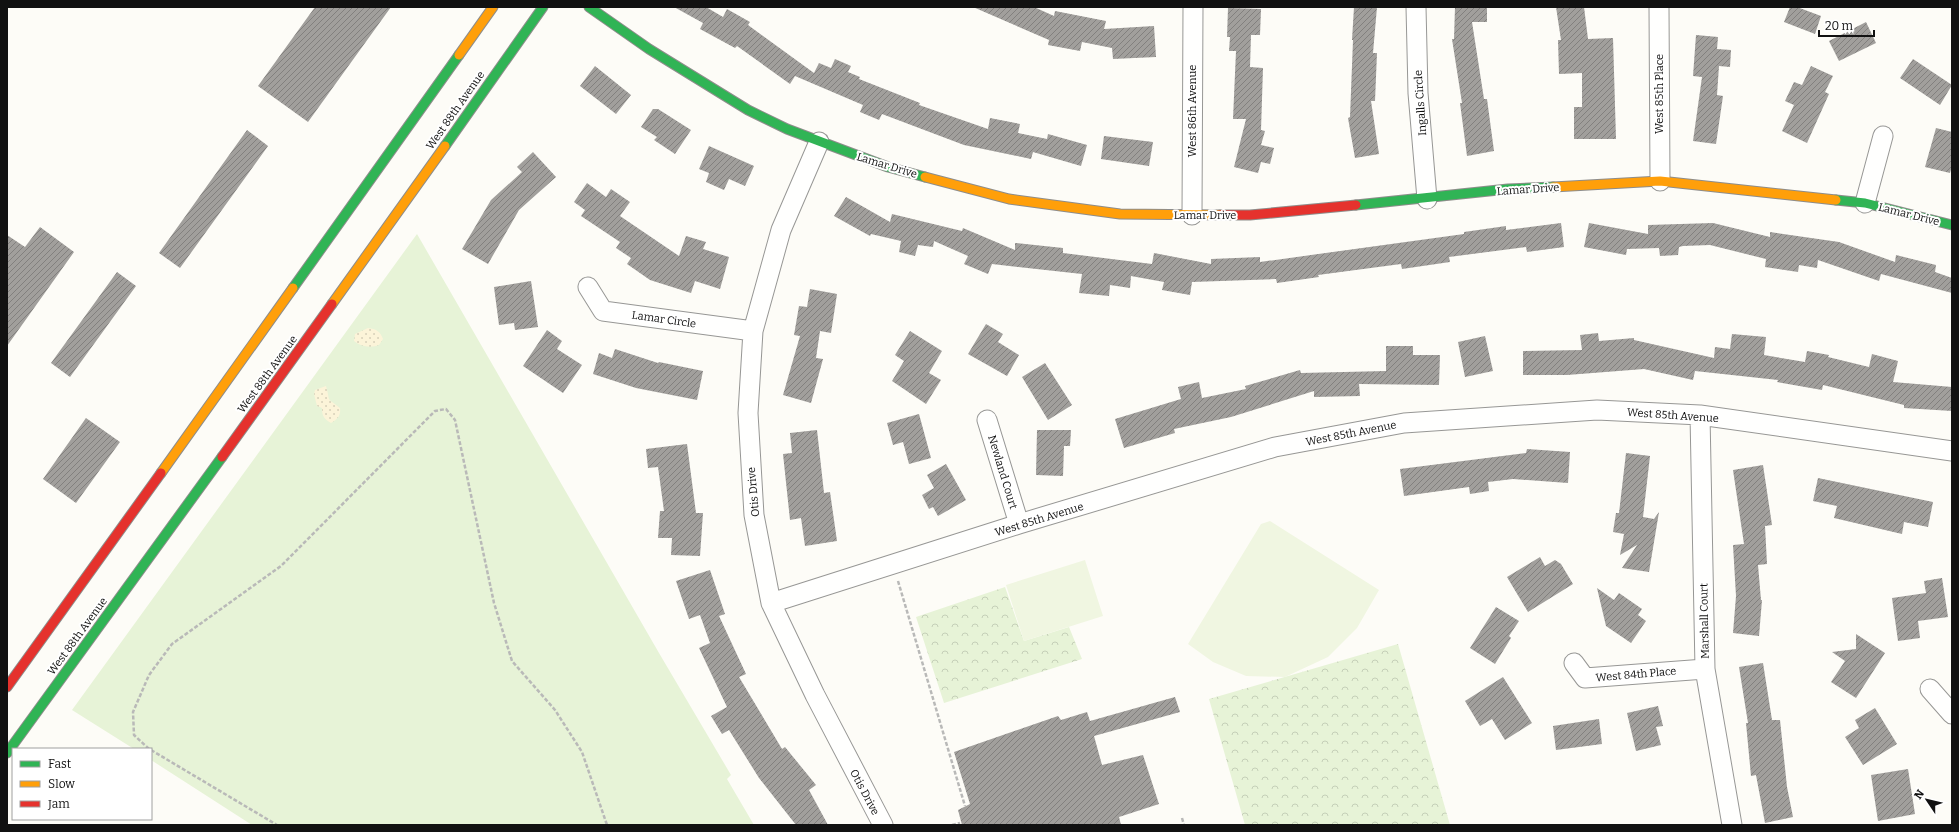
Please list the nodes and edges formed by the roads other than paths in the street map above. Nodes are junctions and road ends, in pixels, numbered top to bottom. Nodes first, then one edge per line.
1 (493, 7) edge
2 (543, 7) edge
3 (589, 7) edge
4 (1193, 7) edge
5 (1416, 7) edge
6 (1659, 7) edge
7 (1883, 136) dead end
8 (819, 142) junction
9 (1660, 181) junction
10 (1427, 199) junction
11 (1865, 203) junction
12 (1192, 215) junction
13 (1952, 225) edge
14 (588, 287) dead end
15 (753, 331) junction
16 (1700, 415) junction
17 (988, 420) dead end
18 (1952, 451) edge
19 (1020, 524) junction
20 (771, 603) junction
21 (1574, 663) dead end
22 (1705, 669) junction
23 (7, 687) edge
24 (1930, 689) dead end
25 (1952, 714) edge
26 (7, 753) edge
27 (883, 825) edge
28 (1732, 825) edge

1 - 23 main road
2 - 26 main road, West 88th Avenue
3 - 8 main road, Lamar Drive
4 - 12 street, West 86th Avenue
5 - 10 street, Ingalls Circle
6 - 9 street, West 85th Place
7 - 11 street, Lamar Drive
8 - 12 main road, Lamar Drive
8 - 15 street, Otis Drive
9 - 10 main road, Lamar Drive
9 - 11 main road, Lamar Drive
10 - 12 main road, Lamar Drive
11 - 13 main road, Lamar Drive
14 - 15 street, Lamar Circle
15 - 20 street, Otis Drive
16 - 18 street, West 85th Avenue
16 - 19 street, West 85th Avenue
16 - 22 street, Marshall Court
17 - 19 street, Newland Court
19 - 20 street, West 85th Avenue
20 - 27 street, Otis Drive
21 - 22 street, West 84th Place
22 - 28 street, Marshall Court
24 - 25 street

